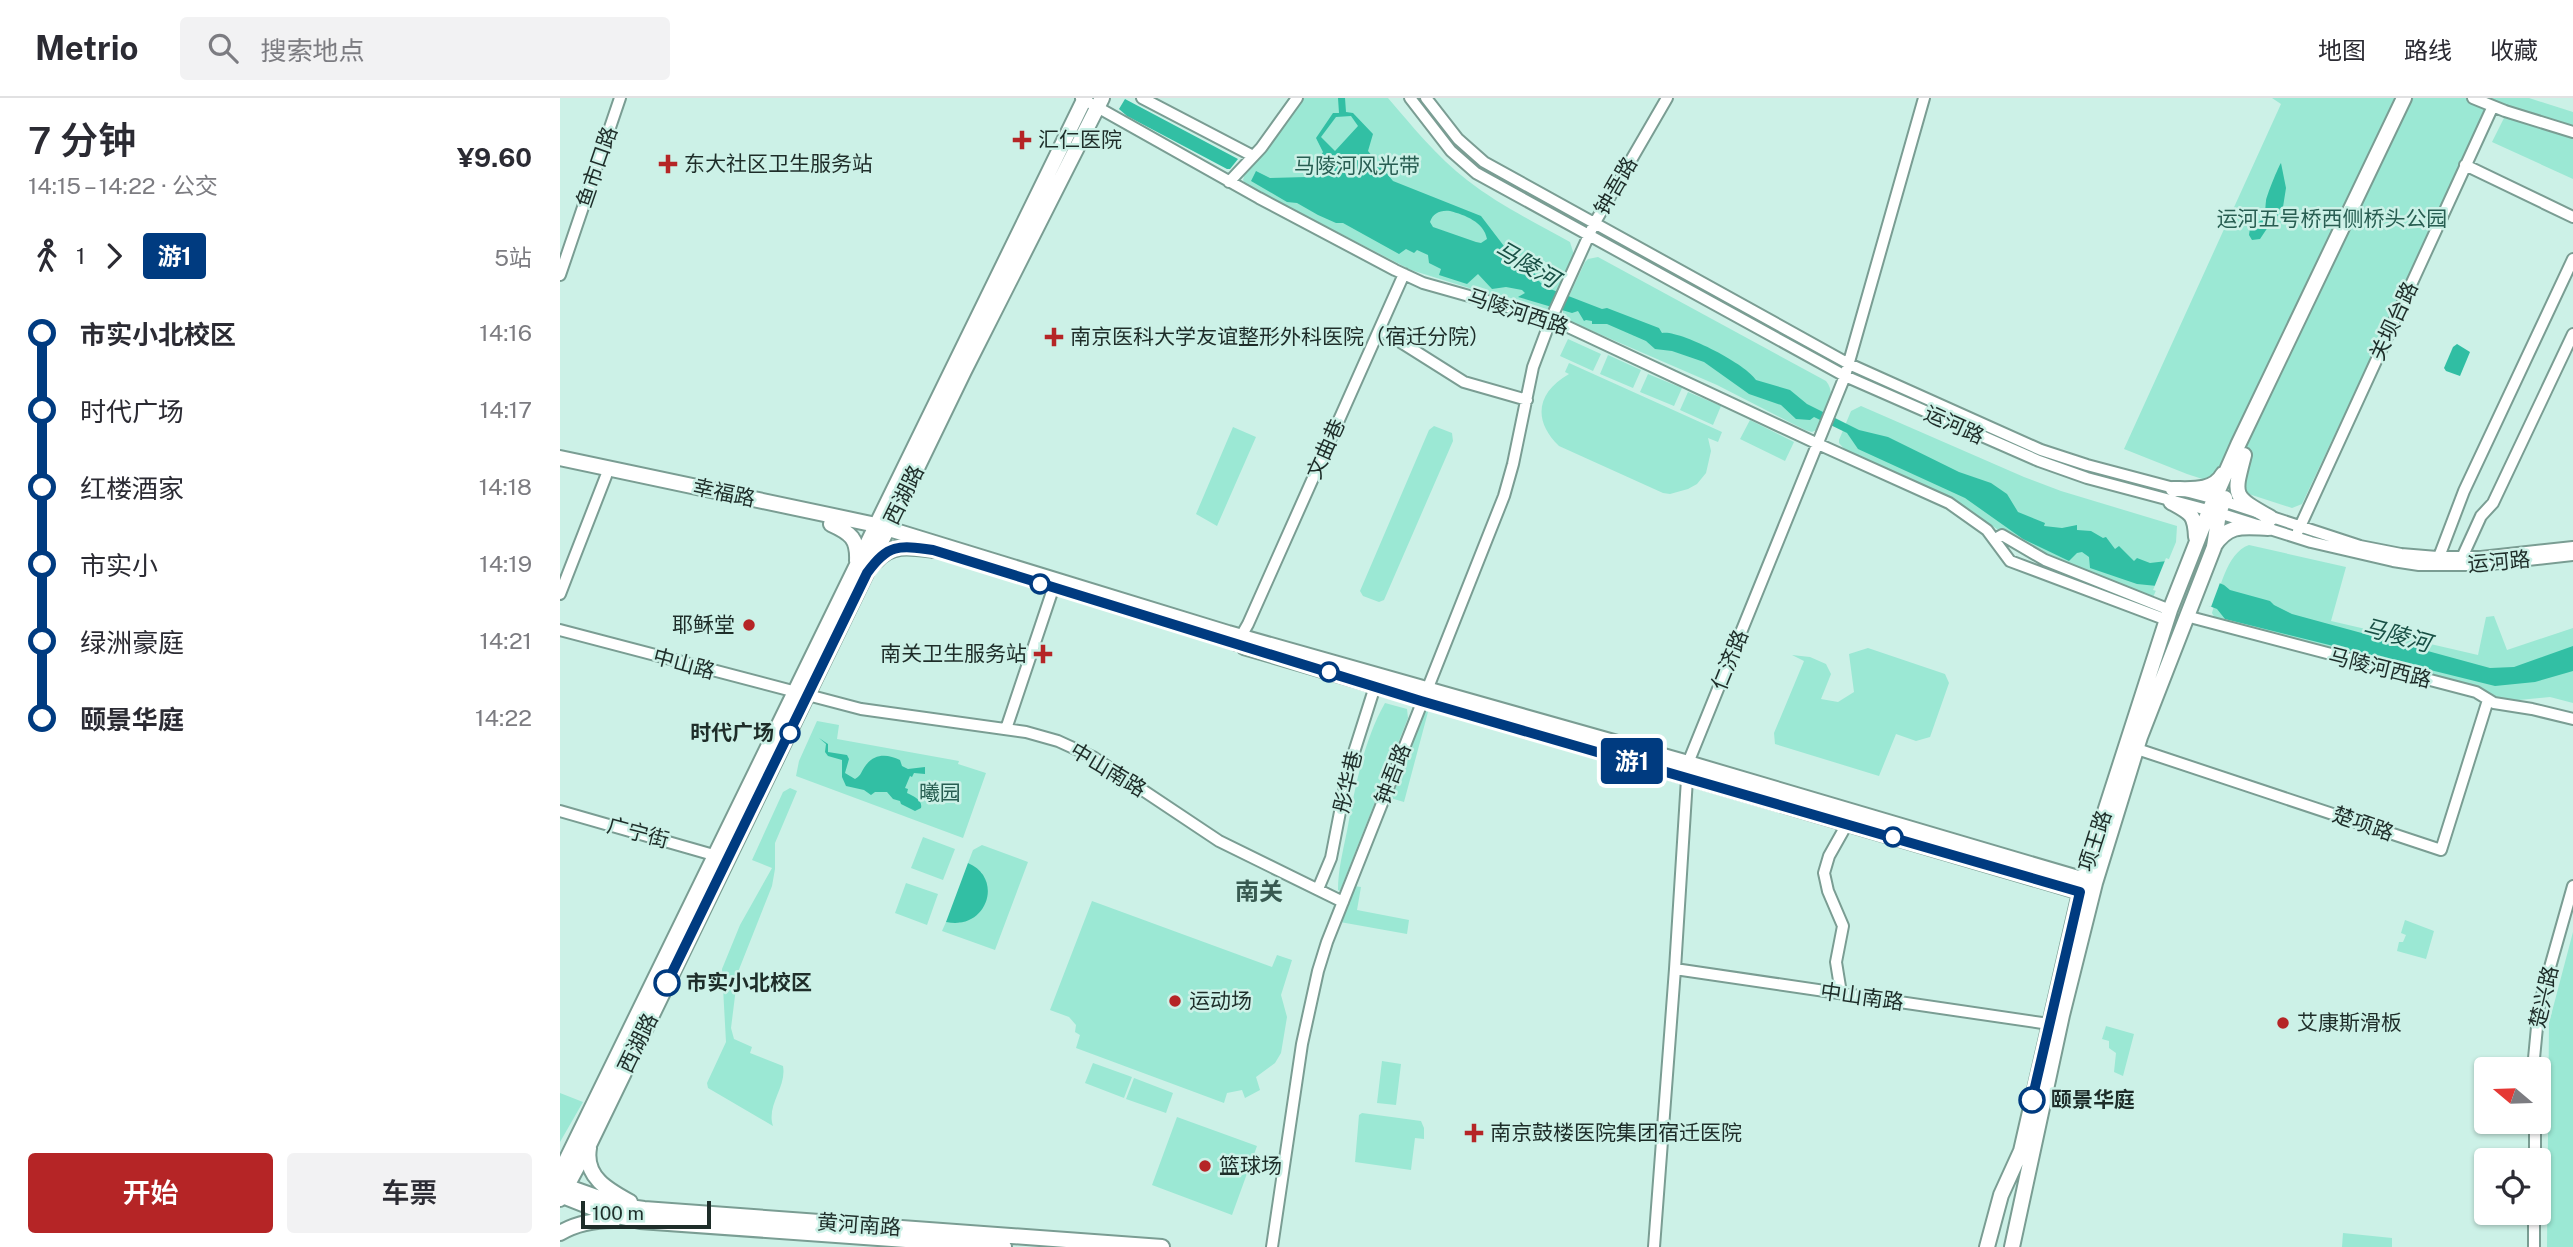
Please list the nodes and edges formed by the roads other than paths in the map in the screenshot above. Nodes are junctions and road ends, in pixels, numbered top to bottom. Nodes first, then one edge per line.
1 (620, 98) edge
2 (1142, 98) edge
3 (1297, 98) edge
4 (1410, 98) edge
5 (1426, 98) edge
6 (1667, 98) edge
7 (1924, 98) edge
8 (2404, 98) edge
9 (2414, 98) edge
10 (2473, 98) edge
11 (1090, 100) edge
12 (2493, 106) junction
13 (2573, 132) edge
14 (1253, 156) junction
15 (2465, 165) junction
16 (1229, 182) junction
17 (2573, 217) edge
18 (1594, 224) junction
19 (1588, 236) junction
20 (2573, 259) edge
21 (1404, 274) junction
22 (560, 275) edge
23 (1553, 315) junction
24 (1380, 329) junction
25 (2573, 334) edge
26 (1849, 364) junction
27 (1845, 376) junction
28 (1527, 400) junction
29 (1818, 444) junction
30 (2241, 450) junction
31 (560, 458) edge
32 (913, 464) junction
33 (560, 466) edge
34 (606, 476) junction
35 (2172, 496) junction
36 (2216, 506) junction
37 (832, 520) junction
38 (2270, 523) junction
39 (880, 531) junction
40 (2297, 532) junction
41 (1995, 539) junction
42 (935, 546) junction
43 (2196, 547) junction
44 (2214, 547) junction
45 (2573, 547) edge
46 (2573, 555) edge
47 (2437, 561) junction
48 (2460, 561) junction
49 (861, 572) junction
50 (1055, 584) junction
51 (560, 594) edge
52 (2169, 615) junction
53 (2186, 616) junction
54 (560, 630) edge
55 (1242, 635) junction
56 (1376, 681) junction
57 (802, 694) junction
58 (1424, 695) junction
59 (2488, 700) junction
60 (2573, 719) edge
61 (1006, 729) junction
62 (2137, 749) junction
63 (1688, 770) junction
64 (560, 811) edge
65 (1847, 824) junction
66 (717, 856) junction
67 (2573, 886) edge
68 (2087, 887) junction
69 (1318, 888) junction
70 (1343, 902) junction
71 (1675, 969) junction
72 (1841, 993) junction
73 (2049, 1024) junction
74 (2534, 1057) edge
75 (584, 1141) junction
76 (560, 1155) edge
77 (561, 1189) edge
78 (642, 1215) junction
79 (2534, 1225) edge
80 (560, 1233) edge
81 (883, 1243) edge
82 (1004, 1247) edge
83 (1162, 1247) edge
84 (1272, 1247) edge
85 (1654, 1247) edge
86 (1987, 1247) edge
87 (2012, 1247) edge
88 (2534, 1247) edge

1 - 22 street, 鱼市口路
2 - 14 street
3 - 14 street
4 - 19 street, 运河路
5 - 18 street, 运河路
6 - 18 street, 钟吾路
7 - 26 street, 仁济路
8 - 30 main road
9 - 30 main road
10 - 12 street
11 - 16 street, 马陵河西路
11 - 32 main road, 西湖路
12 - 13 street
12 - 15 street, 关坝台路
14 - 16 street
15 - 17 street
15 - 40 street, 关坝台路
16 - 21 street, 马陵河西路
18 - 19 street, 钟吾路
18 - 26 street, 运河路
19 - 23 street, 钟吾路
19 - 27 street, 运河路
20 - 47 street
21 - 23 street, 马陵河西路
21 - 24 street, 文曲巷
23 - 28 street, 钟吾路
23 - 29 street, 马陵河西路
24 - 28 street
24 - 55 street, 文曲巷
25 - 48 street
26 - 27 street, 仁济路
26 - 35 street, 运河路
27 - 29 street, 仁济路
27 - 35 street, 运河路
28 - 58 street, 钟吾路
29 - 41 street, 马陵河西路
29 - 63 street, 仁济路
30 - 35 main road
30 - 36 main road, 项王路
30 - 38 main road
31 - 37 main road, 幸福路
32 - 37 main road
32 - 39 main road, 西湖路
32 - 42 main road
33 - 34 main road, 幸福路
34 - 37 main road, 幸福路
34 - 51 street
35 - 36 street, 运河路
35 - 43 main road
36 - 38 street, 运河路
36 - 43 main road, 项王路
36 - 44 main road, 项王路
37 - 39 main road, 幸福路
37 - 49 main road
38 - 40 street, 运河路
38 - 44 main road
39 - 42 main road, 幸福路
39 - 49 main road, 西湖路
40 - 47 street, 运河路
41 - 52 street, 马陵河西路
41 - 52 street, 马陵河西路
42 - 49 main road
42 - 50 main road
43 - 52 main road, 项王路
44 - 53 main road, 项王路
45 - 48 street, 运河路
46 - 48 street, 运河路
47 - 48 street, 运河路
49 - 57 main road, 西湖路
50 - 55 main road
50 - 61 street
52 - 68 main road, 项王路
53 - 59 street, 马陵河西路
53 - 62 main road, 项王路
54 - 57 street, 中山路
55 - 56 main road
56 - 58 main road
56 - 69 street, 彤华巷
57 - 61 street, 中山南路
57 - 66 main road, 西湖路
57 - 75 main road, 西湖路
58 - 63 main road
58 - 70 street, 钟吾路
59 - 60 street, 马陵河西路
59 - 62 street, 楚项路
61 - 69 street, 中山南路
62 - 68 main road, 项王路
63 - 65 main road
63 - 68 main road
63 - 71 street, 仁济路
64 - 66 street, 广宁街
65 - 68 main road
65 - 72 street
66 - 75 main road, 西湖路
67 - 74 street, 楚兴路
68 - 73 main road, 项王路
68 - 87 main road, 项王路
69 - 70 street, 中山南路
70 - 84 street, 钟吾路
71 - 72 street, 中山南路
71 - 85 street, 仁济路
72 - 73 street, 中山南路
73 - 86 main road, 项王路
75 - 76 main road
75 - 77 main road, 西湖路
75 - 78 main road
77 - 78 main road, 黄河南路
78 - 80 main road
78 - 81 main road, 黄河南路
78 - 83 main road, 黄河南路
79 - 88 street
81 - 82 main road, 黄河南路

